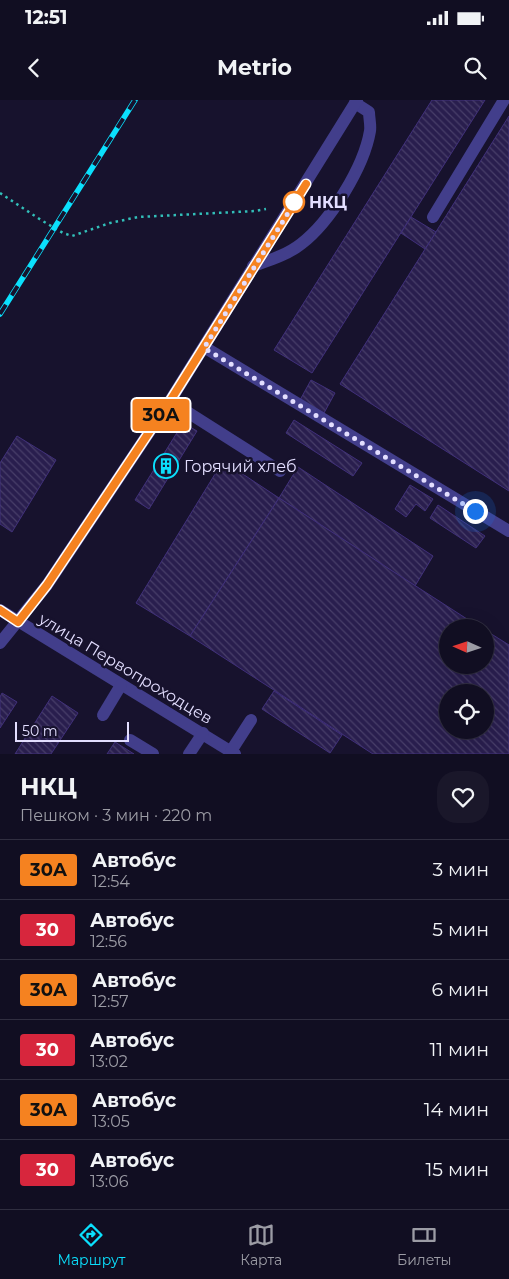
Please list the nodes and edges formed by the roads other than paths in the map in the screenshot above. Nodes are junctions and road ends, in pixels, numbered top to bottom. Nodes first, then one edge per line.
1 (504, 100) edge
2 (356, 102) edge
3 (433, 217) dead end
4 (253, 266) junction
5 (204, 348) junction
6 (170, 401) junction
7 (280, 471) dead end
8 (509, 531) edge
9 (0, 610) edge
10 (18, 622) junction
11 (0, 643) edge
12 (121, 685) junction
13 (103, 715) dead end
14 (251, 720) dead end
15 (202, 733) junction
16 (130, 740) dead end
17 (233, 753) edge
18 (153, 754) edge
19 (189, 754) edge

1 - 3 street
2 - 4 street
2 - 4 street
4 - 5 street
5 - 6 street
5 - 8 street
6 - 7 street
6 - 10 street
9 - 10 street, улица Первопроходцев
10 - 11 street
10 - 12 street, улица Первопроходцев
12 - 13 street
12 - 15 street, улица Первопроходцев
14 - 17 street
15 - 17 street, улица Первопроходцев
15 - 19 street
16 - 18 street

